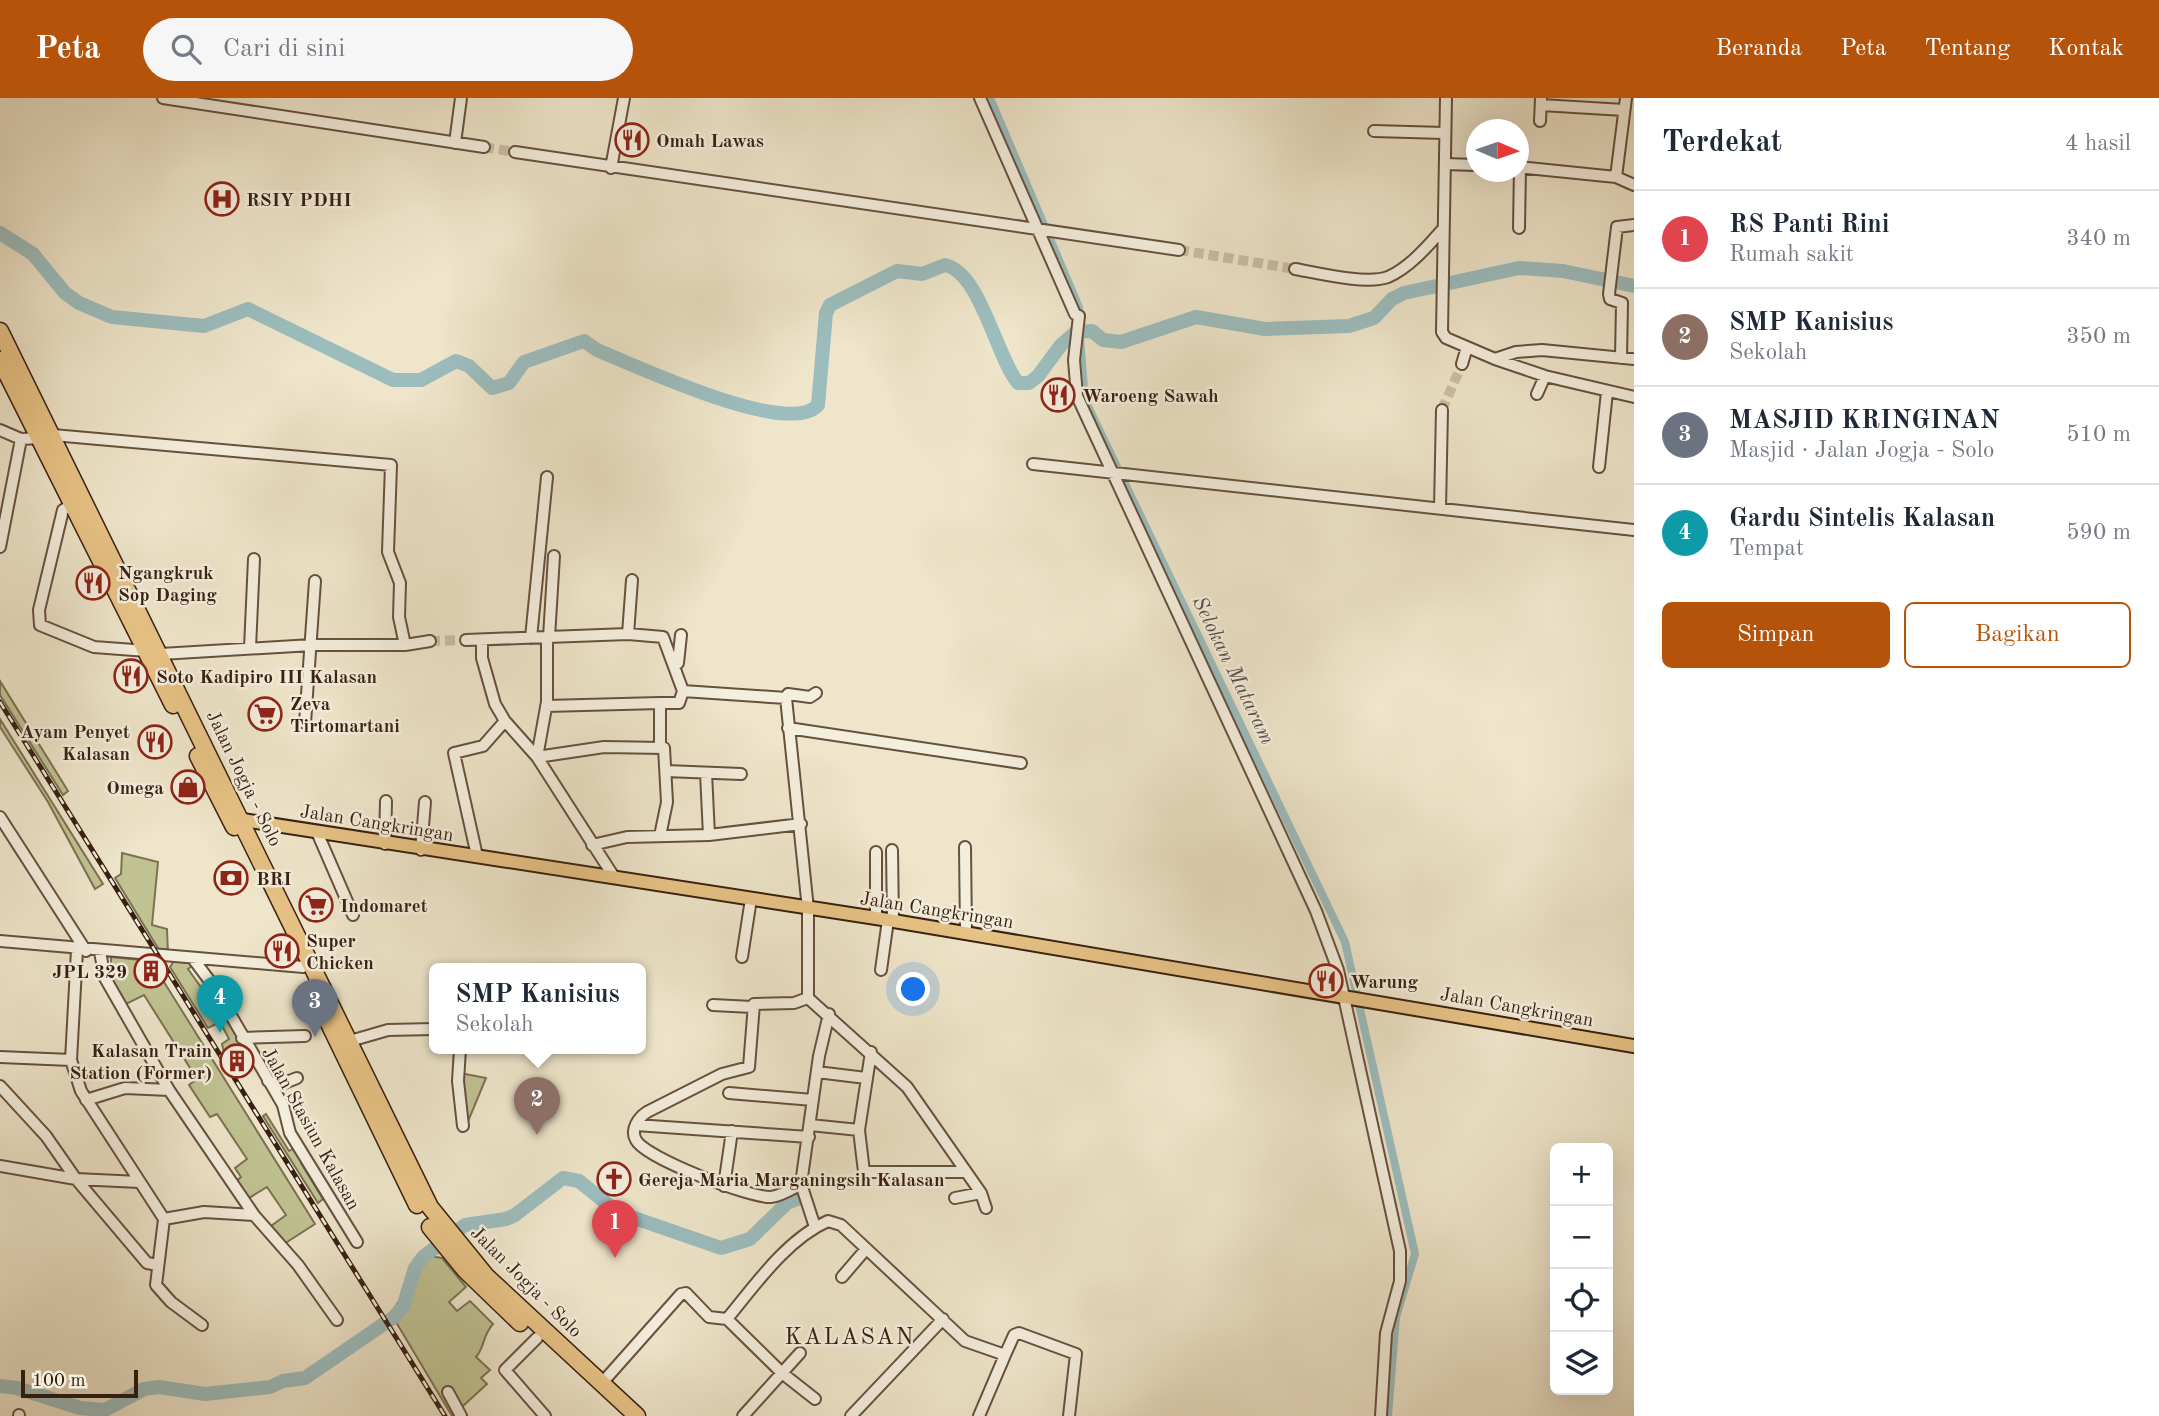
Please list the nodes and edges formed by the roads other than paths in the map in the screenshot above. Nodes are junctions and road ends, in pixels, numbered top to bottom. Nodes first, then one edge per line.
1 (163, 98) edge
2 (461, 98) edge
3 (624, 98) edge
4 (980, 98) edge
5 (1446, 98) edge
6 (1626, 98) edge
7 (1541, 101) edge
8 (1624, 110) junction
9 (1540, 121) dead end
10 (1374, 131) dead end
11 (1444, 133) junction
12 (455, 143) junction
13 (484, 147) tunnel mouth
14 (515, 152) tunnel mouth
15 (1444, 164) junction
16 (1466, 165) edge
17 (611, 168) junction
18 (1529, 168) edge
19 (1616, 177) junction
20 (1519, 182) edge
21 (1634, 185) edge
22 (1634, 225) edge
23 (1519, 228) dead end
24 (1442, 230) junction
25 (1044, 231) junction
26 (1179, 250) tunnel mouth
27 (1295, 269) tunnel mouth
28 (0, 331) edge
29 (1467, 348) junction
30 (1621, 358) junction
31 (1495, 359) junction
32 (1634, 359) edge
33 (0, 360) edge
34 (1462, 364) tunnel mouth
35 (1545, 376) junction
36 (1607, 392) junction
37 (1536, 394) dead end
38 (1634, 397) edge
39 (28, 399) junction
40 (1443, 410) tunnel mouth
41 (0, 430) edge
42 (46, 437) junction
43 (21, 439) junction
44 (1033, 464) dead end
45 (1599, 467) dead end
46 (1113, 473) junction
47 (547, 477) dead end
48 (73, 504) junction
49 (1440, 508) junction
50 (1634, 530) edge
51 (0, 547) edge
52 (554, 556) dead end
53 (254, 559) dead end
54 (632, 580) dead end
55 (315, 581) dead end
56 (628, 635) junction
57 (681, 635) dead end
58 (548, 637) junction
59 (531, 638) junction
60 (466, 640) tunnel mouth
61 (482, 640) junction
62 (430, 641) tunnel mouth
63 (312, 645) junction
64 (405, 645) junction
65 (250, 648) junction
66 (154, 652) junction
67 (674, 667) junction
68 (683, 691) junction
69 (816, 693) dead end
70 (786, 698) junction
71 (660, 703) junction
72 (547, 706) junction
73 (505, 721) junction
74 (305, 723) dead end
75 (788, 728) junction
76 (660, 747) junction
77 (537, 757) junction
78 (1021, 763) dead end
79 (666, 771) junction
80 (706, 773) junction
81 (741, 774) dead end
82 (386, 801) dead end
83 (425, 802) dead end
84 (0, 817) edge
85 (238, 823) junction
86 (801, 824) junction
87 (317, 832) junction
88 (709, 835) junction
89 (660, 836) junction
90 (385, 844) junction
91 (592, 845) junction
92 (965, 847) dead end
93 (421, 850) junction
94 (892, 850) dead end
95 (876, 852) dead end
96 (477, 856) junction
97 (614, 877) junction
98 (751, 899) junction
99 (808, 909) junction
100 (353, 915) dead end
101 (886, 920) junction
102 (966, 934) junction
103 (0, 941) edge
104 (82, 950) junction
105 (100, 952) junction
106 (742, 957) dead end
107 (194, 960) junction
108 (215, 961) junction
109 (307, 965) junction
110 (881, 970) dead end
111 (215, 988) junction
112 (1346, 998) junction
113 (808, 999) junction
114 (713, 1005) dead end
115 (752, 1007) junction
116 (829, 1014) junction
117 (429, 1029) edge
118 (305, 1036) dead end
119 (242, 1038) junction
120 (350, 1041) junction
121 (1634, 1046) edge
122 (871, 1052) junction
123 (459, 1054) edge
124 (0, 1057) edge
125 (71, 1059) junction
126 (817, 1072) junction
127 (297, 1078) dead end
128 (866, 1078) junction
129 (268, 1081) junction
130 (0, 1086) edge
131 (169, 1090) junction
132 (729, 1093) dead end
133 (86, 1100) junction
134 (813, 1100) junction
135 (636, 1125) junction
136 (463, 1126) dead end
137 (859, 1130) junction
138 (810, 1131) junction
139 (732, 1132) junction
140 (0, 1166) edge
141 (966, 1172) junction
142 (76, 1179) junction
143 (139, 1182) junction
144 (801, 1184) junction
145 (724, 1186) junction
146 (981, 1193) junction
147 (955, 1198) dead end
148 (986, 1208) dead end
149 (254, 1215) junction
150 (164, 1219) junction
151 (815, 1227) junction
152 (438, 1229) junction
153 (357, 1242) dead end
154 (866, 1249) junction
155 (461, 1256) junction
156 (158, 1265) junction
157 (842, 1277) dead end
158 (727, 1319) junction
159 (943, 1319) junction
160 (337, 1320) dead end
161 (202, 1325) dead end
162 (537, 1338) junction
163 (800, 1353) dead end
164 (1005, 1355) junction
165 (782, 1373) junction
166 (602, 1383) junction
167 (448, 1392) dead end
168 (815, 1399) dead end
169 (748, 1414) edge
170 (461, 1416) edge
171 (545, 1416) edge
172 (622, 1416) edge
173 (637, 1416) edge
174 (851, 1416) edge
175 (979, 1416) edge
176 (1069, 1416) edge
177 (1381, 1416) edge

1 - 12 street
2 - 12 street
3 - 17 street
4 - 25 street
5 - 11 street
6 - 8 street
7 - 8 street
7 - 9 street
8 - 19 street
10 - 11 street
11 - 15 street
12 - 13 street
14 - 17 street
15 - 16 street
15 - 24 street
17 - 25 street
18 - 19 street
19 - 21 street
20 - 23 street
22 - 30 street
24 - 27 street
24 - 29 street
25 - 26 street
25 - 46 street
28 - 39 highway, Jalan Jogja - Solo
29 - 31 street
29 - 34 street
30 - 31 street
30 - 32 street
31 - 35 street
33 - 39 highway, Jalan Jogja - Solo
35 - 36 street
35 - 37 street
36 - 38 street
36 - 45 street
39 - 42 highway, Jalan Jogja - Solo
40 - 49 street
41 - 43 street
42 - 43 street
42 - 48 highway, Jalan Jogja - Solo
42 - 64 street
42 - 66 highway, Jalan Jogja - Solo
43 - 51 street
44 - 46 street
46 - 49 street
46 - 112 street
47 - 59 street
48 - 66 highway, Jalan Jogja - Solo
48 - 66 street
49 - 50 street
52 - 58 street
53 - 65 street
54 - 56 street
55 - 63 street
56 - 58 street
56 - 67 street
57 - 67 street
58 - 59 street
58 - 72 street
59 - 61 street
60 - 61 street
61 - 73 street
62 - 64 street
63 - 64 street
63 - 65 street
63 - 74 street
65 - 66 street
66 - 85 highway, Jalan Jogja - Solo
67 - 68 street
68 - 70 street
68 - 71 street
69 - 70 street
70 - 75 street
71 - 72 street
71 - 76 street
72 - 77 street
73 - 77 street
73 - 96 street
75 - 78 street
75 - 86 street
76 - 77 street
76 - 79 street
77 - 91 street
79 - 80 street
79 - 89 street
80 - 81 street
80 - 88 street
82 - 90 street
83 - 93 street
84 - 104 street
85 - 87 main road, Jalan Cangkringan
85 - 109 highway, Jalan Jogja - Solo
86 - 88 street
86 - 99 street
87 - 90 main road, Jalan Cangkringan
87 - 100 street
88 - 89 street
89 - 91 street
90 - 93 main road, Jalan Cangkringan
91 - 97 street
92 - 102 street
93 - 96 main road, Jalan Cangkringan
94 - 101 street
95 - 101 street
96 - 97 main road, Jalan Cangkringan
97 - 98 main road, Jalan Cangkringan
98 - 99 main road, Jalan Cangkringan
98 - 106 street
99 - 101 main road, Jalan Cangkringan
99 - 113 street
101 - 102 main road, Jalan Cangkringan
101 - 110 street
102 - 112 main road, Jalan Cangkringan
103 - 104 street
104 - 105 street
104 - 125 street
105 - 107 street
105 - 131 street
107 - 108 street
107 - 111 street, Jalan Stasiun Kalasan
108 - 109 street
108 - 111 street
109 - 120 highway, Jalan Jogja - Solo
109 - 152 highway, Jalan Jogja - Solo
111 - 119 street, Jalan Stasiun Kalasan
112 - 121 main road, Jalan Cangkringan
112 - 177 street
113 - 115 street
113 - 116 street
114 - 115 street
115 - 135 street
116 - 122 street
116 - 126 street
117 - 120 street
118 - 119 street
119 - 129 street, Jalan Stasiun Kalasan
120 - 152 highway, Jalan Jogja - Solo
122 - 128 street
122 - 141 street
123 - 136 street
124 - 125 street
125 - 133 street
126 - 128 street
126 - 134 street
127 - 129 street
128 - 137 street
129 - 153 street, Jalan Stasiun Kalasan
130 - 142 street
131 - 133 street
131 - 149 street
132 - 134 street
133 - 143 street
134 - 138 street
135 - 139 street
135 - 145 street
137 - 138 street
137 - 141 street
138 - 139 street
138 - 144 street
139 - 145 street
140 - 142 street
141 - 146 street
142 - 143 street
142 - 156 street
143 - 150 street
144 - 145 street
144 - 151 street
146 - 147 street
146 - 148 street
149 - 150 street
149 - 160 street
150 - 156 street
151 - 154 street
151 - 158 street
152 - 155 highway, Jalan Jogja - Solo
154 - 157 street
154 - 159 street
155 - 162 highway, Jalan Jogja - Solo
155 - 166 highway, Jalan Jogja - Solo
156 - 161 street
158 - 165 street
158 - 166 street
159 - 164 street
159 - 174 street
162 - 171 street
162 - 172 highway, Jalan Jogja - Solo
163 - 165 street
164 - 175 street
164 - 176 street
165 - 168 street
165 - 169 street
166 - 173 highway, Jalan Jogja - Solo
167 - 170 street

